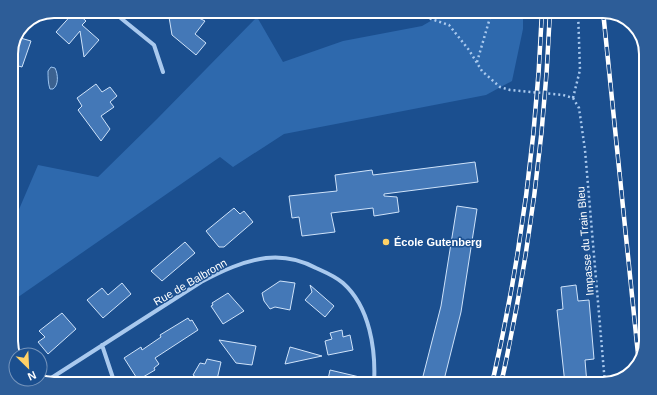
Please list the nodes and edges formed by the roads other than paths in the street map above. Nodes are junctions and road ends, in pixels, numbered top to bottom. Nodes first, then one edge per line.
1 (121, 18) edge
2 (163, 72) dead end
3 (102, 345) junction
4 (53, 377) edge
5 (113, 377) edge
6 (374, 377) edge

1 - 2 street
3 - 4 street, Rue de Balbronn
3 - 5 street
3 - 6 street, Rue de Balbronn

